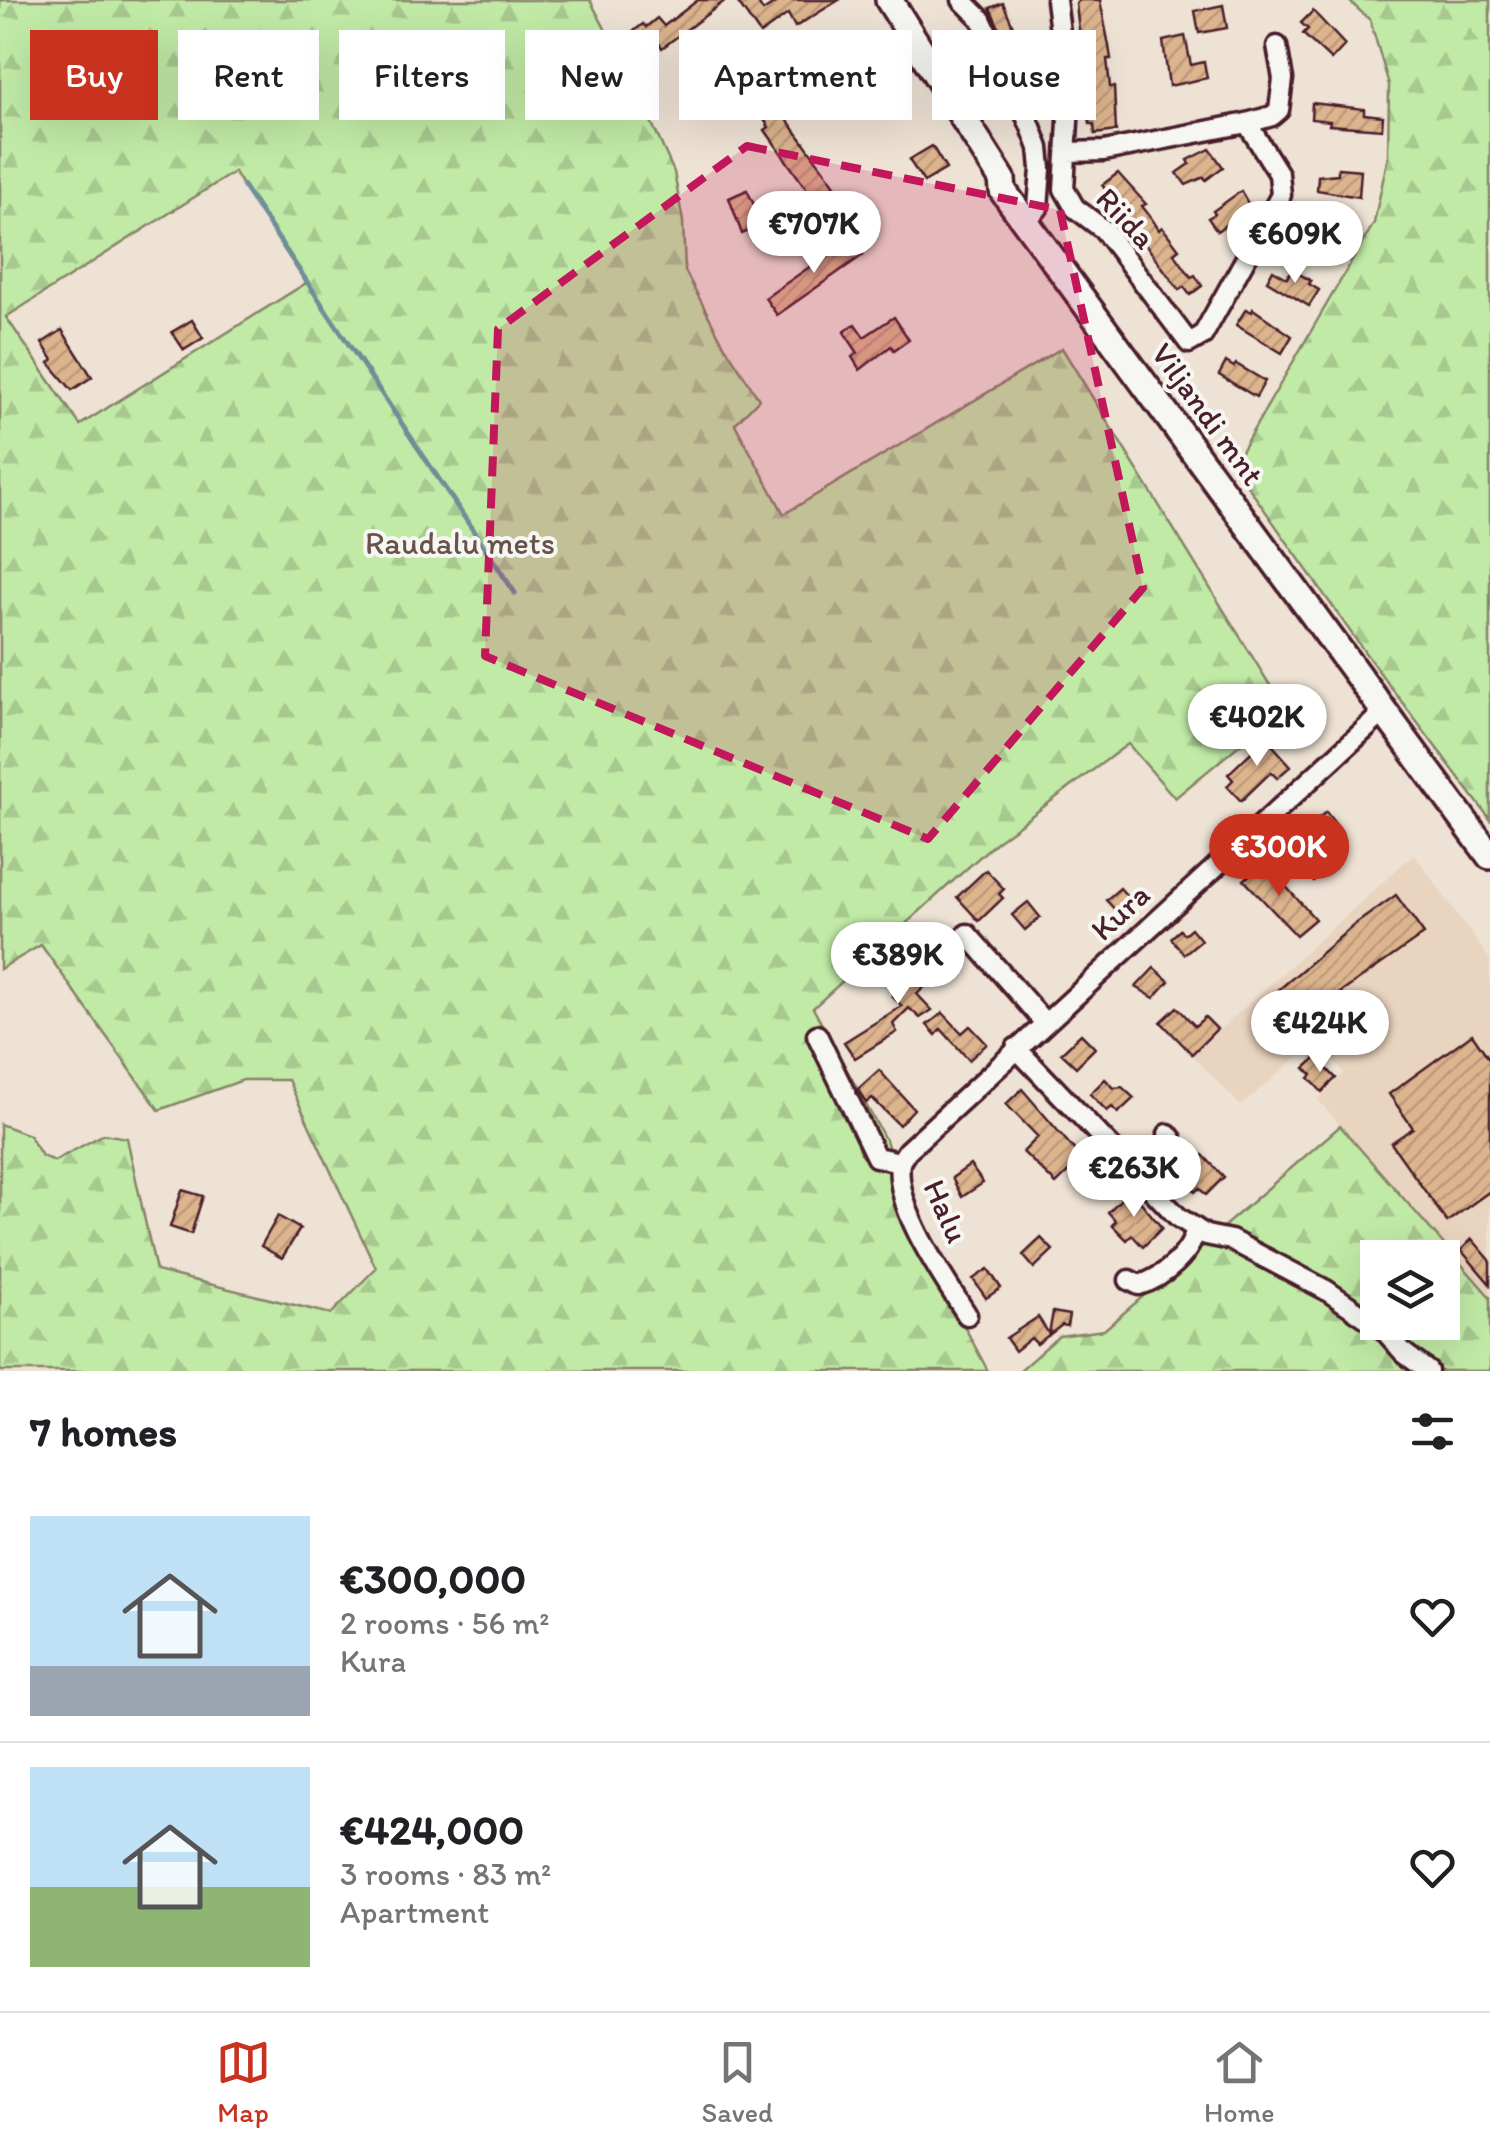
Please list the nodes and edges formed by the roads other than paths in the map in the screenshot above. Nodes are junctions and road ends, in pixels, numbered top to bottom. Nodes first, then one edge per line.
1 (870, 0) edge
2 (889, 0) edge
3 (962, 0) edge
4 (1056, 0) edge
5 (1277, 46) dead end
6 (1247, 122) junction
7 (1068, 152) junction
8 (1004, 191) junction
9 (1026, 221) junction
10 (1385, 711) junction
11 (1490, 856) edge
12 (967, 934) dead end
13 (1044, 1022) junction
14 (817, 1035) dead end
15 (1016, 1048) junction
16 (1168, 1134) dead end
17 (900, 1162) junction
18 (1136, 1173) junction
19 (1195, 1228) junction
20 (1128, 1280) dead end
21 (967, 1315) dead end
22 (1428, 1371) edge

1 - 8 main road
2 - 8 main road, Viljandi mnt
3 - 9 street
4 - 7 street, Riida
5 - 6 street
6 - 7 street
6 - 7 street, Riida
8 - 9 main road, Viljandi mnt
9 - 10 main road, Viljandi mnt
10 - 11 main road, Viljandi mnt
10 - 13 street, Kura
12 - 13 street
13 - 15 street, Kura
14 - 17 street, Halu
15 - 17 street, Kura
15 - 18 street
16 - 18 street
17 - 21 street, Halu
18 - 19 street
19 - 20 street
19 - 22 street

